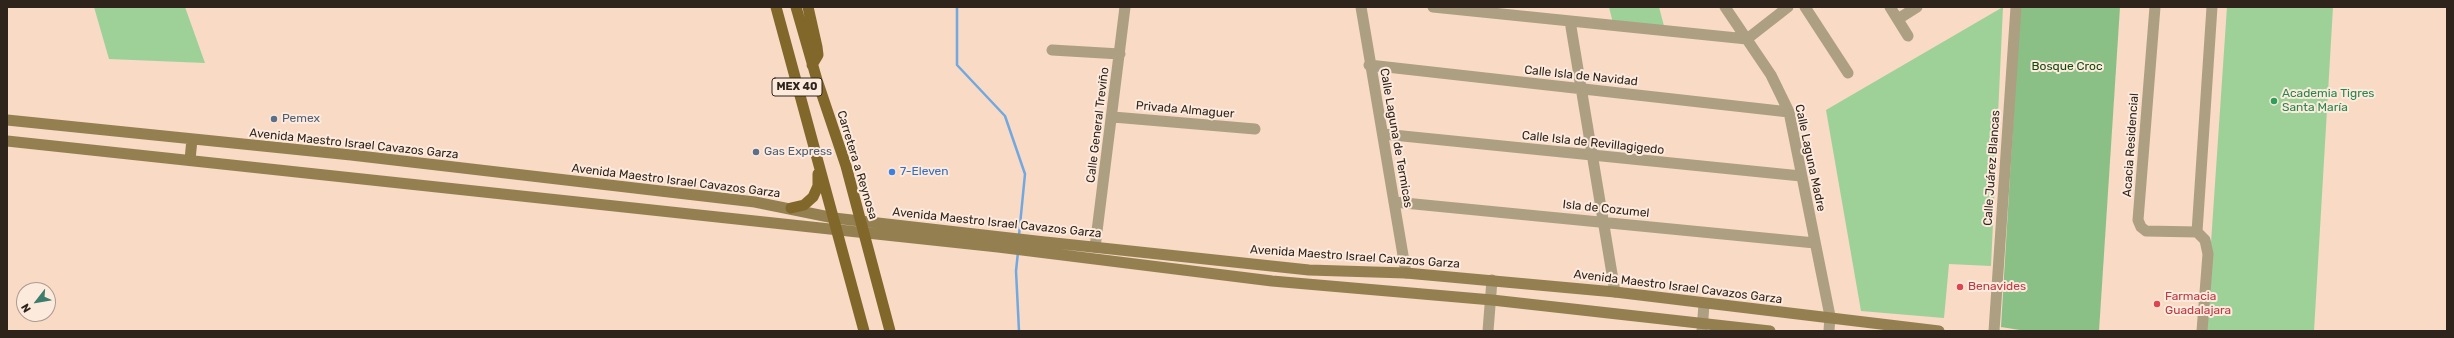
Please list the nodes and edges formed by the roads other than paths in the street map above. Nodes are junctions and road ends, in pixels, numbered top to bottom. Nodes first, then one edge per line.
1 (776, 7) edge
2 (796, 7) edge
3 (808, 7) edge
4 (1125, 7) edge
5 (1361, 7) edge
6 (1433, 7) edge
7 (1725, 7) edge
8 (1788, 7) edge
9 (1805, 7) edge
10 (1890, 7) edge
11 (1917, 7) edge
12 (2016, 7) edge
13 (2155, 7) edge
14 (2212, 7) edge
15 (1898, 19) junction
16 (1570, 21) junction
17 (1908, 36) dead end
18 (1747, 39) junction
19 (1052, 50) dead end
20 (1120, 54) junction
21 (812, 65) junction
22 (1369, 65) junction
23 (1848, 73) dead end
24 (1582, 89) junction
25 (1789, 112) junction
26 (1113, 117) junction
27 (7, 120) edge
28 (1255, 129) dead end
29 (1383, 134) junction
30 (138, 135) junction
31 (192, 140) junction
32 (7, 141) edge
33 (136, 154) junction
34 (1592, 157) junction
35 (190, 160) junction
36 (819, 168) junction
37 (1801, 176) junction
38 (1394, 202) junction
39 (791, 208) junction
40 (834, 218) junction
41 (861, 220) junction
42 (1603, 222) junction
43 (838, 230) junction
44 (2197, 232) junction
45 (865, 233) junction
46 (998, 242) junction
47 (1815, 243) junction
48 (1034, 246) junction
49 (1096, 247) junction
50 (1406, 273) junction
51 (1492, 280) junction
52 (852, 284) junction
53 (1615, 292) junction
54 (1492, 300) junction
55 (1704, 304) junction
56 (1830, 316) junction
57 (1702, 327) edge
58 (864, 331) edge
59 (871, 331) edge
60 (890, 331) edge
61 (1488, 331) edge
62 (1770, 331) edge
63 (1829, 331) edge
64 (1938, 331) edge
65 (1994, 331) edge
66 (2202, 331) edge

1 - 36 main road, MEX 40
2 - 21 main road, Carretera a Reynosa / MEX 40
3 - 21 main road
4 - 20 street, Calle General Treviño
5 - 22 street, Calle Laguna de Termicas
6 - 16 street
7 - 18 street, Calle Laguna Madre
8 - 18 street
9 - 23 street
10 - 15 street
11 - 15 street
12 - 65 street, Calle Juárez Blancas
13 - 44 street, Acacia Residencial
14 - 44 street
15 - 17 street
16 - 18 street
16 - 24 street
18 - 25 street, Calle Laguna Madre
19 - 20 street
20 - 26 street, Calle General Treviño
21 - 41 main road, Carretera a Reynosa / MEX 40
22 - 24 street, Calle Isla de Navidad
22 - 29 street, Calle Laguna de Termicas
24 - 25 street, Calle Isla de Navidad
24 - 34 street
25 - 37 street, Calle Laguna Madre
26 - 28 street, Privada Almaguer
26 - 49 street, Calle General Treviño
27 - 30 main road, Avenida Maestro Israel Cavazos Garza
29 - 34 street, Calle Isla de Revillagigedo
29 - 38 street, Calle Laguna de Termicas
30 - 31 main road, Avenida Maestro Israel Cavazos Garza
30 - 33 main road
31 - 35 main road
31 - 39 main road, Avenida Maestro Israel Cavazos Garza
32 - 33 main road, Avenida Maestro Israel Cavazos Garza
33 - 35 main road, Avenida Maestro Israel Cavazos Garza
34 - 37 street, Calle Isla de Revillagigedo
34 - 42 street
35 - 43 main road, Avenida Maestro Israel Cavazos Garza
36 - 39 main road
36 - 40 main road, MEX 40
37 - 47 street, Calle Laguna Madre
38 - 42 street, Isla de Cozumel
38 - 50 street, Calle Laguna de Termicas
39 - 40 main road, Avenida Maestro Israel Cavazos Garza
40 - 41 main road, Avenida Maestro Israel Cavazos Garza
40 - 43 main road, MEX 40
41 - 45 main road, Carretera a Reynosa / MEX 40
41 - 46 main road, Avenida Maestro Israel Cavazos Garza
42 - 47 street, Isla de Cozumel
42 - 53 street
43 - 45 main road, Avenida Maestro Israel Cavazos Garza
43 - 52 main road, MEX 40
44 - 66 street
45 - 46 main road, Avenida Maestro Israel Cavazos Garza
45 - 60 main road, Carretera a Reynosa / MEX 40
46 - 48 main road, Avenida Maestro Israel Cavazos Garza
47 - 56 street, Calle Laguna Madre
48 - 49 main road, Avenida Maestro Israel Cavazos Garza
48 - 54 main road, Avenida Maestro Israel Cavazos Garza
49 - 50 main road, Avenida Maestro Israel Cavazos Garza
50 - 51 main road, Avenida Maestro Israel Cavazos Garza
51 - 53 main road, Avenida Maestro Israel Cavazos Garza
51 - 54 street
52 - 58 main road, MEX 40
52 - 59 main road
53 - 55 main road, Avenida Maestro Israel Cavazos Garza
54 - 57 main road, Avenida Maestro Israel Cavazos Garza
54 - 61 street
55 - 56 main road, Avenida Maestro Israel Cavazos Garza
55 - 57 street
56 - 63 street, Calle Laguna Madre
56 - 64 main road, Avenida Maestro Israel Cavazos Garza
57 - 62 main road, Avenida Maestro Israel Cavazos Garza

